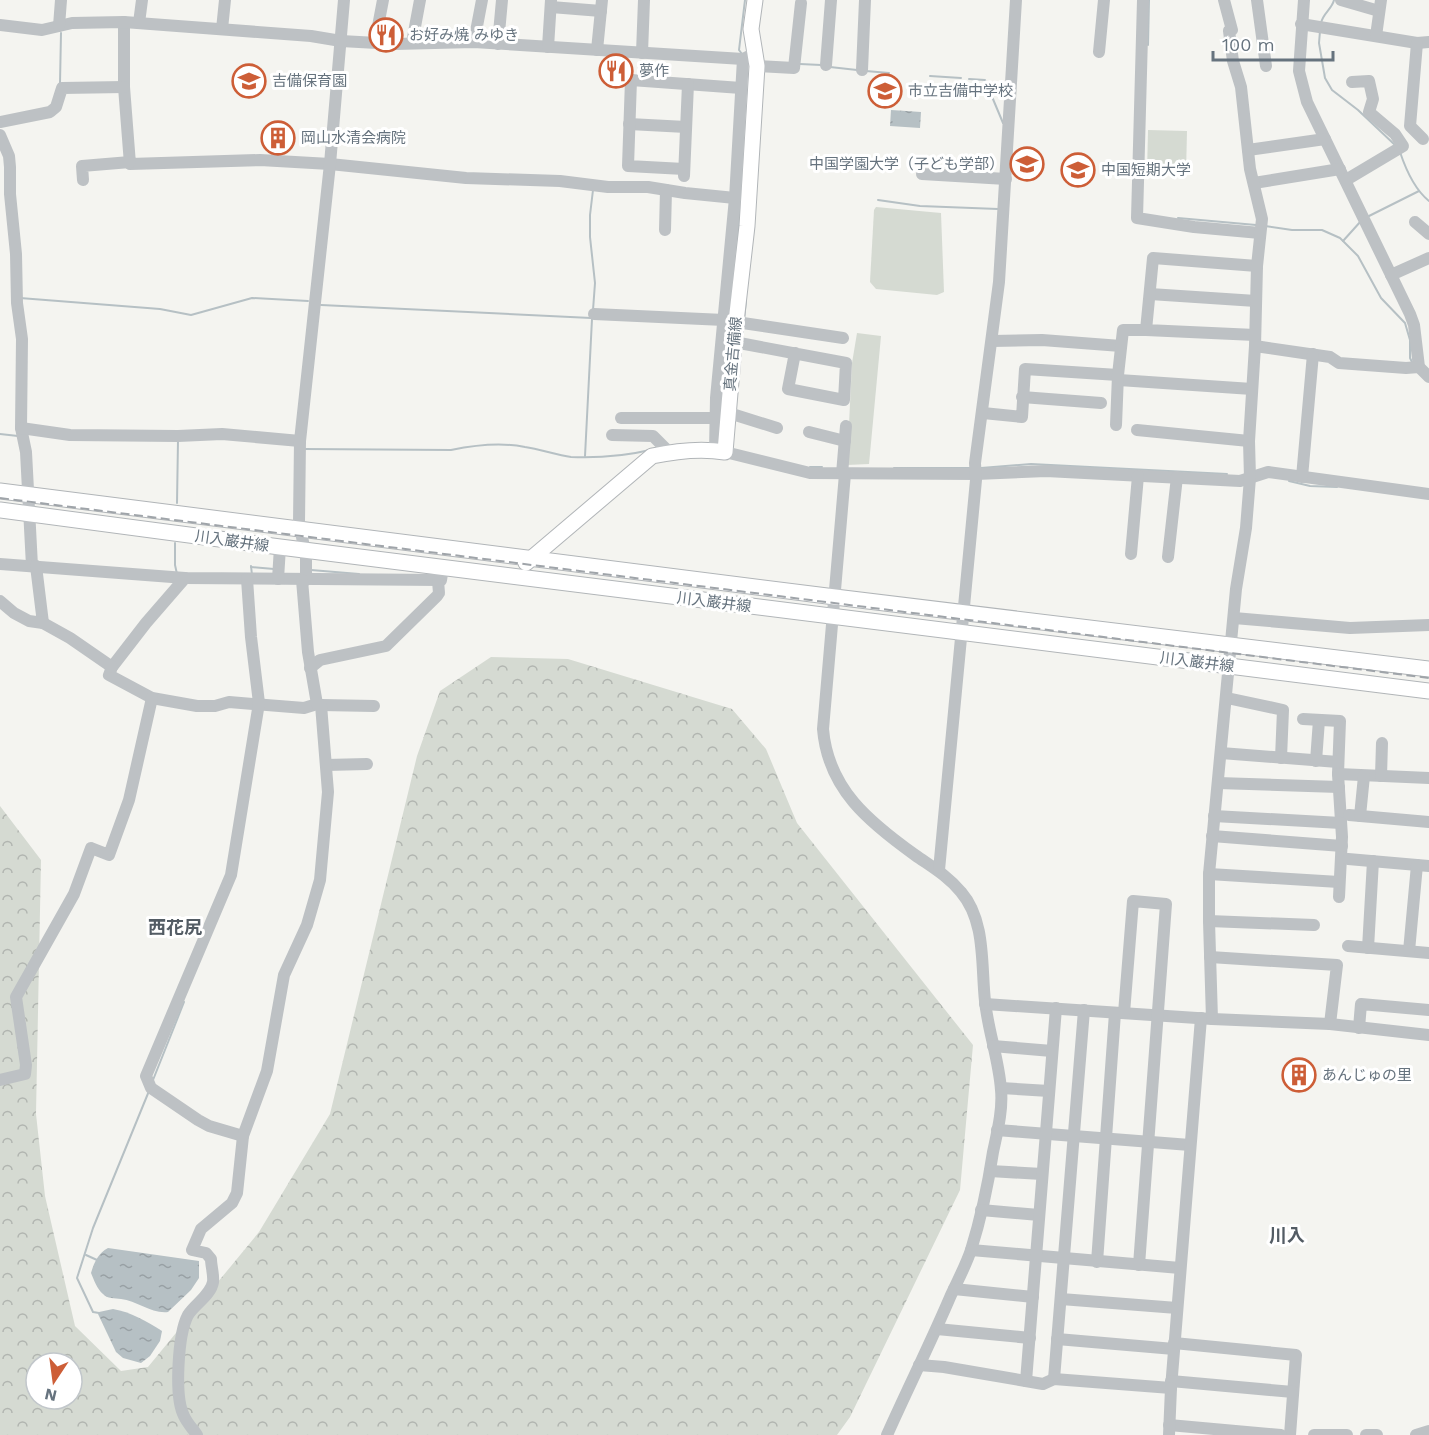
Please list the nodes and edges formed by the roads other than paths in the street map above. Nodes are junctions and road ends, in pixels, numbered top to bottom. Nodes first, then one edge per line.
1 (61, 0) edge
2 (142, 0) edge
3 (225, 0) edge
4 (344, 0) edge
5 (383, 0) edge
6 (420, 0) edge
7 (482, 0) edge
8 (502, 0) edge
9 (644, 0) edge
10 (754, 0) edge
11 (831, 0) edge
12 (865, 0) edge
13 (1016, 0) edge
14 (1104, 0) edge
15 (1143, 0) edge
16 (1224, 0) edge
17 (1257, 0) edge
18 (1304, 0) edge
19 (1341, 0) edge
20 (801, 3) dead end
21 (551, 4) edge
22 (1380, 5) edge
23 (601, 6) edge
24 (124, 22) junction
25 (139, 23) junction
26 (0, 24) edge
27 (1301, 24) junction
28 (59, 26) junction
29 (222, 28) junction
30 (1377, 36) junction
31 (341, 41) junction
32 (375, 42) junction
33 (474, 42) junction
34 (412, 43) junction
35 (1423, 43) edge
36 (498, 44) junction
37 (548, 47) junction
38 (597, 50) junction
39 (1099, 52) dead end
40 (642, 53) junction
41 (753, 61) junction
42 (826, 65) dead end
43 (1266, 66) dead end
44 (862, 70) dead end
45 (611, 79) dead end
46 (631, 80) junction
47 (1352, 82) dead end
48 (688, 84) junction
49 (124, 87) junction
50 (741, 88) junction
51 (0, 122) edge
52 (629, 124) junction
53 (686, 127) junction
54 (0, 135) edge
55 (1325, 139) junction
56 (1423, 140) dead end
57 (1248, 150) junction
58 (130, 162) junction
59 (330, 164) junction
60 (1340, 169) junction
61 (922, 174) dead end
62 (1002, 179) junction
63 (82, 180) dead end
64 (1346, 180) junction
65 (1254, 183) junction
66 (666, 190) junction
67 (732, 197) junction
68 (1415, 222) dead end
69 (664, 230) dead end
70 (1260, 232) junction
71 (1429, 234) edge
72 (1429, 258) edge
73 (1257, 266) junction
74 (1391, 275) junction
75 (1150, 294) junction
76 (1256, 301) junction
77 (594, 314) dead end
78 (731, 321) junction
79 (1146, 330) junction
80 (843, 338) dead end
81 (992, 341) junction
82 (1255, 341) junction
83 (739, 343) junction
84 (1121, 346) junction
85 (795, 353) junction
86 (1314, 354) junction
87 (1421, 369) edge
88 (1118, 377) junction
89 (1252, 389) junction
90 (1022, 397) junction
91 (1101, 403) dead end
92 (983, 412) junction
93 (723, 416) junction
94 (621, 418) dead end
95 (641, 418) junction
96 (1116, 425) dead end
97 (846, 426) dead end
98 (777, 428) dead end
99 (1137, 430) dead end
100 (23, 431) junction
101 (809, 432) dead end
102 (612, 435) dead end
103 (642, 436) junction
104 (845, 441) junction
105 (1249, 441) junction
106 (300, 445) junction
107 (666, 449) junction
108 (720, 451) junction
109 (976, 470) junction
110 (843, 471) junction
111 (1138, 476) junction
112 (1177, 477) junction
113 (1302, 477) junction
114 (1250, 478) junction
115 (0, 491) edge
116 (28, 494) junction
117 (1429, 494) edge
118 (0, 510) edge
119 (29, 513) junction
120 (301, 530) junction
121 (280, 547) junction
122 (304, 550) junction
123 (1131, 554) dead end
124 (1168, 557) dead end
125 (531, 558) junction
126 (0, 564) edge
127 (34, 566) junction
128 (440, 574) junction
129 (515, 577) junction
130 (185, 578) junction
131 (250, 579) junction
132 (278, 579) junction
133 (304, 580) junction
134 (835, 597) junction
135 (0, 601) edge
136 (963, 612) junction
137 (832, 616) junction
138 (1234, 618) junction
139 (43, 623) junction
140 (1429, 625) edge
141 (961, 633) junction
142 (1232, 647) junction
143 (1230, 666) junction
144 (111, 667) junction
145 (310, 668) junction
146 (1429, 669) edge
147 (1429, 691) edge
148 (152, 698) junction
149 (1227, 698) junction
150 (262, 704) junction
151 (319, 704) junction
152 (375, 706) dead end
153 (1304, 719) dead end
154 (1319, 720) junction
155 (1382, 743) dead end
156 (1221, 753) junction
157 (1281, 758) junction
158 (1316, 761) junction
159 (367, 764) dead end
160 (326, 765) junction
161 (1339, 774) junction
162 (1364, 776) junction
163 (1381, 776) junction
164 (1429, 778) edge
165 (1218, 783) junction
166 (1214, 816) junction
167 (1350, 818) junction
168 (1429, 822) edge
169 (1212, 836) junction
170 (1342, 846) junction
171 (1348, 859) dead end
172 (1373, 861) junction
173 (1423, 865) edge
174 (939, 870) junction
175 (1209, 874) junction
176 (1340, 882) junction
177 (1339, 897) dead end
178 (1209, 921) junction
179 (1314, 925) dead end
180 (1348, 946) dead end
181 (1368, 948) junction
182 (1409, 951) junction
183 (1429, 953) edge
184 (1210, 957) junction
185 (985, 1004) junction
186 (1056, 1008) junction
187 (1429, 1010) edge
188 (1084, 1011) junction
189 (1120, 1013) junction
190 (1158, 1015) junction
191 (1207, 1019) junction
192 (1330, 1024) junction
193 (1359, 1028) junction
194 (1429, 1035) edge
195 (993, 1046) junction
196 (1052, 1051) junction
197 (0, 1080) edge
198 (1001, 1088) junction
199 (1049, 1091) junction
200 (998, 1130) junction
201 (1045, 1134) junction
202 (243, 1136) junction
203 (1074, 1136) junction
204 (1106, 1139) junction
205 (1148, 1142) junction
206 (1190, 1145) junction
207 (990, 1171) junction
208 (1042, 1174) junction
209 (981, 1210) junction
210 (1039, 1215) junction
211 (971, 1250) junction
212 (1036, 1256) junction
213 (1064, 1259) junction
214 (1097, 1262) junction
215 (1138, 1265) junction
216 (1180, 1268) junction
217 (954, 1289) junction
218 (1033, 1297) junction
219 (1061, 1299) junction
220 (1177, 1308) junction
221 (937, 1329) junction
222 (1030, 1338) junction
223 (1057, 1339) junction
224 (1174, 1346) junction
225 (920, 1365) junction
226 (1054, 1379) junction
227 (1026, 1381) junction
228 (1171, 1385) junction
229 (1293, 1392) junction
230 (1169, 1430) edge
231 (1429, 1431) edge
232 (197, 1435) edge
233 (887, 1435) edge
234 (1281, 1435) edge
235 (1290, 1435) edge
236 (1314, 1435) edge
237 (1347, 1435) edge
238 (1366, 1435) edge
239 (1377, 1435) edge
240 (1416, 1435) edge

1 - 28 street
2 - 25 street
3 - 29 street
4 - 31 street
5 - 32 street
6 - 34 street
7 - 33 street
8 - 36 street
9 - 40 street
10 - 41 main road, 真金吉備線
11 - 42 street
12 - 44 street
13 - 62 street
14 - 39 street
15 - 70 street
16 - 57 street
17 - 43 street
18 - 27 street
19 - 22 street
20 - 41 street
21 - 23 street
21 - 37 street
22 - 30 street
23 - 38 street
24 - 25 street
24 - 28 street
24 - 49 street
25 - 29 street
26 - 28 street
27 - 30 street
27 - 55 street
29 - 31 street
30 - 35 street
31 - 32 street
31 - 59 street
32 - 34 street
33 - 34 street
33 - 36 street
35 - 56 street
36 - 37 street
37 - 38 street
38 - 40 street
40 - 41 street
41 - 50 street
41 - 78 main road, 真金吉備線
45 - 46 street
46 - 48 street
46 - 52 street
47 - 64 street
48 - 50 street
48 - 53 street
49 - 51 street
49 - 58 street
50 - 67 street
52 - 53 street
52 - 53 street
54 - 100 street
55 - 57 street
55 - 60 street
57 - 65 street
58 - 59 street
58 - 63 street
59 - 66 street
59 - 106 street
60 - 64 street
60 - 65 street
61 - 62 street
62 - 81 street
64 - 74 street
65 - 70 street
66 - 67 street
66 - 69 street
67 - 78 street
68 - 71 street
70 - 73 street
72 - 74 street
73 - 75 street
73 - 76 street
74 - 87 street
75 - 76 street
75 - 79 street
76 - 82 street
77 - 78 street
78 - 80 street
78 - 83 main road, 真金吉備線
78 - 93 street
79 - 82 street
79 - 84 street
81 - 84 street
81 - 92 street
82 - 86 street
82 - 89 street
83 - 85 street
83 - 93 main road, 真金吉備線
84 - 88 street
85 - 85 street
86 - 87 street
86 - 113 street
88 - 89 street
88 - 90 street
88 - 96 street
89 - 105 street
90 - 91 street
90 - 92 street
92 - 109 street
93 - 95 street
93 - 98 street
93 - 108 main road, 真金吉備線
94 - 95 street
95 - 103 street
97 - 104 street
99 - 105 street
100 - 106 street
100 - 116 street
101 - 104 street
102 - 103 street
103 - 107 street
104 - 110 street
105 - 114 street
106 - 120 street
107 - 108 main road
107 - 125 main road
108 - 110 street
109 - 110 street
109 - 111 street
109 - 136 street
110 - 134 street
111 - 112 street
111 - 123 street
112 - 114 street
112 - 124 street
113 - 114 street
113 - 117 street
114 - 138 street
115 - 116 main road, 川入巌井線
116 - 119 street
116 - 120 main road, 川入巌井線
118 - 119 main road, 川入巌井線
119 - 121 main road, 川入巌井線
119 - 127 street
120 - 122 street
120 - 125 main road, 川入巌井線
121 - 122 main road, 川入巌井線
121 - 132 street
122 - 128 main road, 川入巌井線
122 - 133 street
125 - 129 main road
125 - 134 main road, 川入巌井線
126 - 127 street
127 - 130 street
127 - 139 street
128 - 129 main road, 川入巌井線
128 - 133 street
128 - 145 street
129 - 137 main road, 川入巌井線
130 - 131 street
130 - 144 street
131 - 132 street
131 - 150 street
132 - 133 street
133 - 145 street
134 - 136 main road, 川入巌井線
134 - 137 street
135 - 139 street
136 - 141 street
136 - 142 main road, 川入巌井線
137 - 141 main road, 川入巌井線
137 - 174 street
138 - 140 street
138 - 142 street
139 - 144 street
141 - 143 main road, 川入巌井線
141 - 174 street
142 - 143 street
142 - 146 main road, 川入巌井線
143 - 147 main road, 川入巌井線
143 - 149 street
144 - 148 street
145 - 151 street
148 - 150 street
148 - 197 street
149 - 156 street
149 - 157 street
150 - 151 street
150 - 202 street
151 - 152 street
151 - 160 street
153 - 154 street
154 - 158 street
154 - 161 street
155 - 163 street
156 - 157 street
156 - 165 street
157 - 158 street
158 - 161 street
159 - 160 street
160 - 202 street
161 - 162 street
161 - 165 street
161 - 167 street
162 - 163 street
162 - 167 street
163 - 164 street
165 - 166 street
166 - 167 street
166 - 169 street
167 - 168 street
167 - 170 street
169 - 170 street
169 - 175 street
170 - 176 street
171 - 172 street
172 - 173 street
172 - 181 street
173 - 182 street
174 - 185 street
175 - 176 street
175 - 178 street
176 - 177 street
178 - 179 street
178 - 184 street
180 - 181 street
181 - 182 street
182 - 183 street
184 - 191 street
184 - 192 street
185 - 186 street
185 - 195 street
186 - 188 street
186 - 196 street
187 - 193 street
188 - 189 street
188 - 203 street
189 - 190 street
189 - 190 street
189 - 204 street
190 - 191 street
190 - 205 street
191 - 192 street
191 - 206 street
192 - 193 street
193 - 194 street
195 - 196 street
195 - 198 street
196 - 199 street
198 - 199 street
198 - 200 street
199 - 201 street
200 - 201 street
200 - 207 street
201 - 203 street
201 - 208 street
202 - 232 street
203 - 204 street
203 - 213 street
204 - 205 street
204 - 214 street
205 - 206 street
205 - 215 street
206 - 216 street
207 - 208 street
207 - 209 street
208 - 210 street
209 - 210 street
209 - 211 street
210 - 212 street
211 - 212 street
211 - 217 street
212 - 213 street
212 - 218 street
213 - 214 street
213 - 219 street
214 - 215 street
215 - 216 street
216 - 220 street
217 - 218 street
217 - 221 street
218 - 222 street
219 - 220 street
219 - 223 street
220 - 224 street
221 - 222 street
221 - 225 street
222 - 227 street
223 - 224 street
223 - 226 street
224 - 228 street
224 - 229 street
225 - 227 street
225 - 233 street
226 - 227 street
226 - 228 street
228 - 229 street
228 - 230 street
229 - 235 street
230 - 234 street
231 - 240 street
236 - 237 street
238 - 239 street

